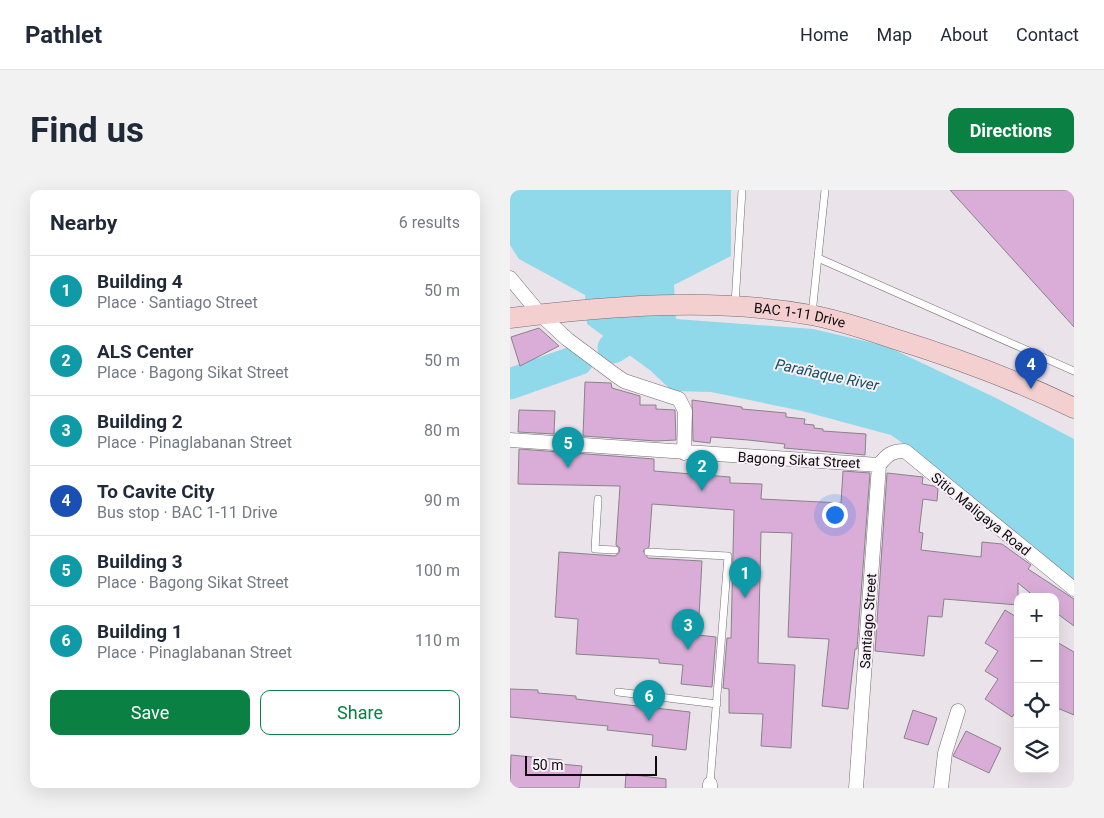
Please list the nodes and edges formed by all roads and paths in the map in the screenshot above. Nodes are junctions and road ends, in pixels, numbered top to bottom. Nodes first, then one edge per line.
1 (742, 190) edge
2 (825, 190) edge
3 (818, 258) junction
4 (510, 278) edge
5 (735, 306) junction
6 (540, 314) junction
7 (812, 315) junction
8 (510, 318) edge
9 (1074, 371) edge
10 (1074, 408) edge
11 (510, 440) edge
12 (684, 453) junction
13 (882, 461) junction
14 (598, 499) dead end
15 (616, 550) dead end
16 (648, 552) dead end
17 (1074, 589) edge
18 (618, 692) dead end
19 (716, 704) junction
20 (958, 711) dead end
21 (710, 786) edge
22 (856, 788) edge
23 (941, 788) edge

1 - 5 lane
2 - 3 lane
3 - 7 lane
3 - 9 lane
4 - 6 street
5 - 6 street, BAC 1-11 Drive
5 - 7 street, BAC 1-11 Drive
6 - 8 street, BAC 1-11 Drive
6 - 12 street
7 - 10 street, BAC 1-11 Drive
11 - 12 street, Bagong Sikat Street
12 - 13 street, Bagong Sikat Street
13 - 17 street, Sitio Maligaya Road
13 - 22 street, Santiago Street
14 - 15 lane
16 - 19 lane
18 - 19 lane
19 - 21 lane
20 - 23 street

